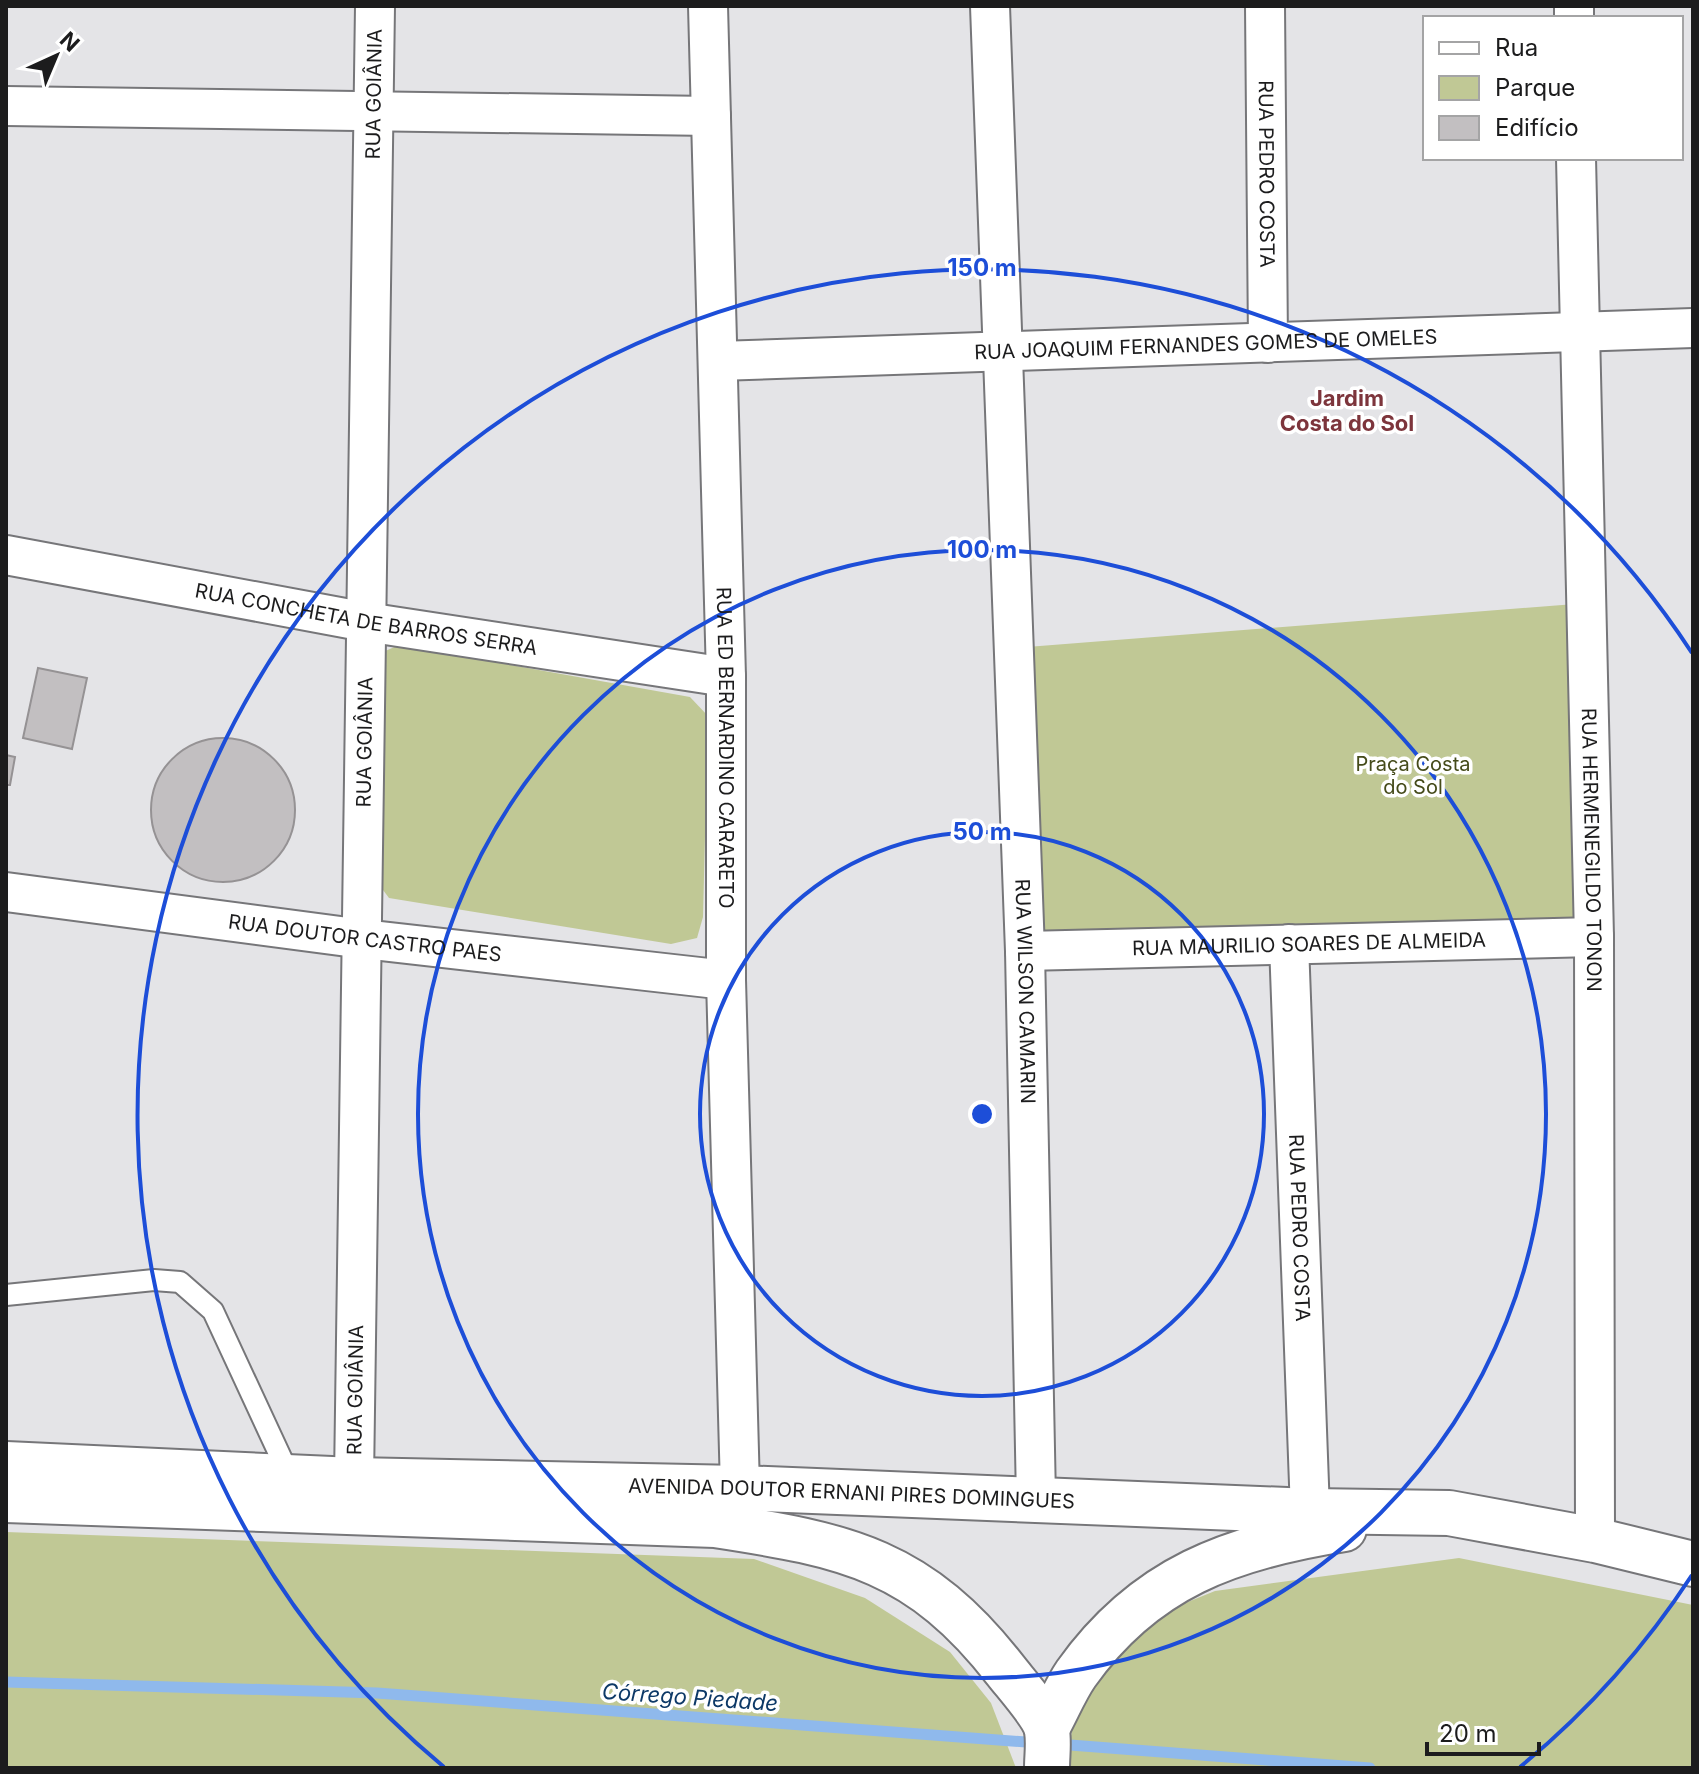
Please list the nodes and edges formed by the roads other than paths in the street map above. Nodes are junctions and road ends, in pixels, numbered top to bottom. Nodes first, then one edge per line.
1 (375, 6) edge
2 (708, 6) edge
3 (990, 6) edge
4 (1265, 6) edge
5 (6, 106) edge
6 (373, 111) junction
7 (711, 116) junction
8 (1576, 160) edge
9 (1693, 328) edge
10 (1579, 332) junction
11 (1268, 343) junction
12 (1003, 351) junction
13 (718, 361) junction
14 (6, 555) edge
15 (366, 622) junction
16 (726, 677) junction
17 (6, 892) edge
18 (1594, 937) junction
19 (363, 939) junction
20 (1289, 944) junction
21 (1025, 951) junction
22 (726, 980) junction
23 (6, 1295) edge
24 (6, 1464) edge
25 (290, 1477) junction
26 (354, 1480) junction
27 (740, 1488) junction
28 (1036, 1499) junction
29 (6, 1500) edge
30 (1310, 1511) junction
31 (1449, 1513) junction
32 (1595, 1540) junction
33 (1693, 1564) edge
34 (1047, 1745) edge

1 - 6 street, RUA GOIÂNIA
2 - 7 street, RUA ED BERNARDINO CARARETO
3 - 12 street, RUA WILSON CAMARIN
4 - 11 street, RUA PEDRO COSTA
5 - 6 street
6 - 7 street
6 - 15 street, RUA GOIÂNIA
7 - 13 street, RUA ED BERNARDINO CARARETO
8 - 10 street, RUA HERMENEGILDO TONON
9 - 10 street, RUA JOAQUIM FERNANDES GOMES DE OMELES
10 - 11 street, RUA JOAQUIM FERNANDES GOMES DE OMELES
10 - 18 street, RUA HERMENEGILDO TONON
11 - 12 street, RUA JOAQUIM FERNANDES GOMES DE OMELES
12 - 13 street, RUA JOAQUIM FERNANDES GOMES DE OMELES
12 - 21 street, RUA WILSON CAMARIN
13 - 16 street, RUA ED BERNARDINO CARARETO
14 - 15 street, RUA CONCHETA DE BARROS SERRA
15 - 16 street, RUA CONCHETA DE BARROS SERRA
15 - 19 street, RUA GOIÂNIA
16 - 22 street, RUA ED BERNARDINO CARARETO
17 - 19 street, RUA DOUTOR CASTRO PAES
18 - 20 street, RUA MAURILIO SOARES DE ALMEIDA
18 - 32 street, RUA HERMENEGILDO TONON
19 - 22 street, RUA DOUTOR CASTRO PAES
19 - 26 street, RUA GOIÂNIA
20 - 21 street, RUA MAURILIO SOARES DE ALMEIDA
20 - 30 street, RUA PEDRO COSTA
21 - 28 street, RUA WILSON CAMARIN
22 - 27 street, RUA ED BERNARDINO CARARETO
23 - 25 lane
24 - 25 main road, AVENIDA DOUTOR ERNANI PIRES DOMINGUES
25 - 26 main road, AVENIDA DOUTOR ERNANI PIRES DOMINGUES
26 - 27 main road, AVENIDA DOUTOR ERNANI PIRES DOMINGUES
27 - 28 main road, AVENIDA DOUTOR ERNANI PIRES DOMINGUES
28 - 30 main road, AVENIDA DOUTOR ERNANI PIRES DOMINGUES
29 - 34 main road, AVENIDA DOUTOR ERNANI PIRES DOMINGUES
30 - 31 main road, AVENIDA DOUTOR ERNANI PIRES DOMINGUES
31 - 32 main road, AVENIDA DOUTOR ERNANI PIRES DOMINGUES
31 - 34 main road
32 - 33 main road, AVENIDA DOUTOR ERNANI PIRES DOMINGUES

